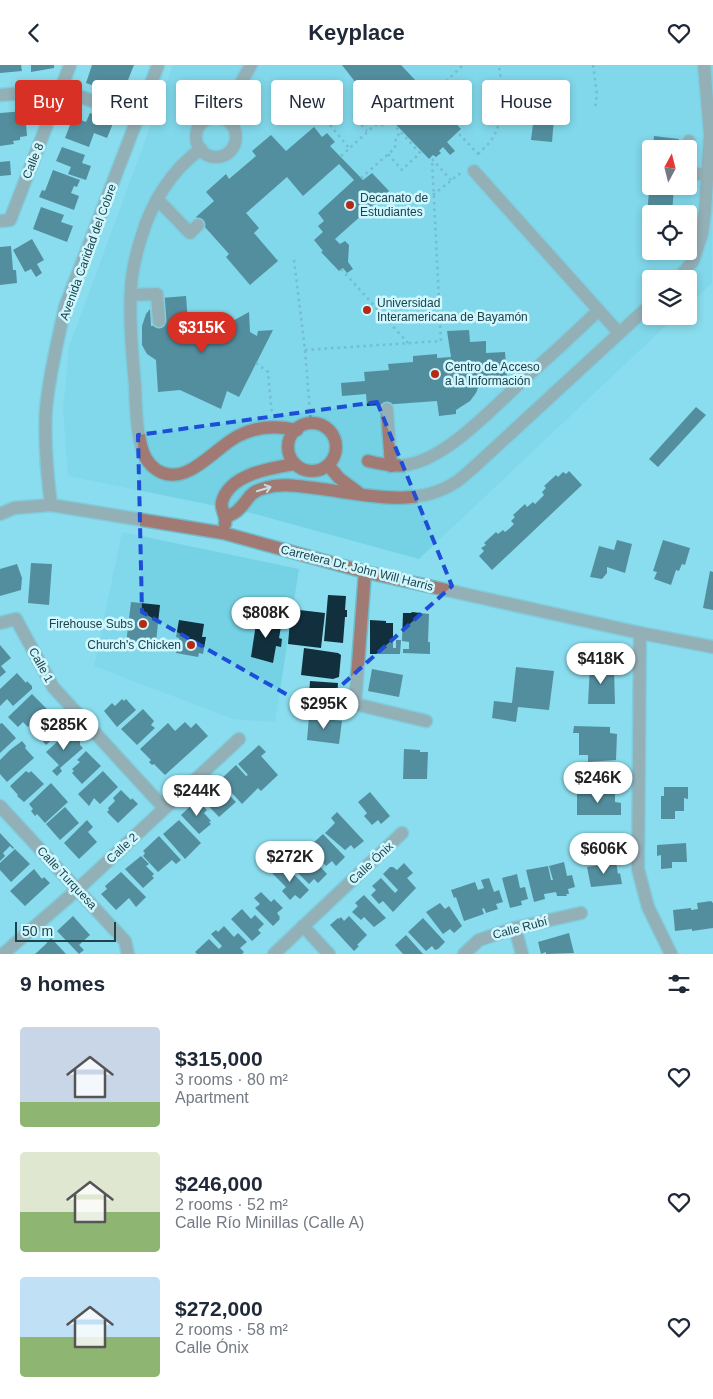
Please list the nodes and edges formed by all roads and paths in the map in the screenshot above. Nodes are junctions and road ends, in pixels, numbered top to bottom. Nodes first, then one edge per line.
1 (70, 65) edge
2 (158, 65) edge
3 (251, 65) edge
4 (463, 65) edge
5 (499, 65) edge
6 (593, 65) edge
7 (704, 65) edge
8 (65, 80) edge
9 (153, 80) edge
10 (243, 80) edge
11 (448, 80) edge
12 (15, 94) edge
13 (0, 95) edge
14 (595, 108) dead end
15 (48, 125) edge
16 (136, 125) edge
17 (201, 125) edge
18 (232, 125) edge
19 (330, 125) dead end
20 (362, 125) edge
21 (375, 125) edge
22 (395, 125) edge
23 (367, 131) junction
24 (401, 132) junction
25 (460, 134) dead end
26 (349, 148) junction
27 (201, 149) junction
28 (388, 154) junction
29 (478, 154) junction
30 (341, 156) dead end
31 (481, 157) dead end
32 (468, 174) joint
33 (698, 174) edge
34 (708, 175) junction
35 (361, 178) dead end
36 (451, 180) junction
37 (433, 195) junction
38 (157, 199) junction
39 (0, 221) edge
40 (198, 225) dead end
41 (294, 260) dead end
42 (341, 269) dead end
43 (686, 270) edge
44 (131, 295) junction
45 (598, 311) junction
46 (642, 312) edge
47 (158, 321) dead end
48 (619, 333) junction
49 (408, 343) junction
50 (305, 350) junction
51 (256, 363) dead end
52 (387, 409) dead end
53 (310, 424) junction
54 (273, 426) junction
55 (296, 430) junction
56 (368, 461) dead end
57 (294, 464) junction
58 (328, 465) junction
59 (391, 465) junction
60 (361, 494) junction
61 (51, 505) junction
62 (0, 514) edge
63 (226, 517) junction
64 (223, 533) junction
65 (366, 572) junction
66 (0, 623) edge
67 (640, 633) junction
68 (713, 647) edge
69 (426, 721) dead end
70 (239, 739) dead end
71 (0, 806) edge
72 (164, 808) junction
73 (402, 833) dead end
74 (78, 889) junction
75 (581, 913) dead end
76 (303, 926) junction
77 (515, 928) junction
78 (3, 954) edge
79 (128, 954) edge
80 (274, 954) edge
81 (329, 954) edge
82 (464, 954) edge
83 (522, 954) edge
84 (672, 954) edge

1 - 8 street, Calle 8
2 - 9 street, Avenida Caridad del Cobre
3 - 10 street
4 - 11 path
5 - 29 path
6 - 14 path
7 - 34 street
12 - 13 street
15 - 39 street, Calle 8
16 - 61 street, Avenida Caridad del Cobre
17 - 27 street
18 - 27 street
19 - 26 path
20 - 23 path
21 - 23 path
22 - 24 path
23 - 26 path
24 - 28 path
24 - 28 path
25 - 29 path
26 - 30 path
27 - 38 street
28 - 35 path
29 - 31 path
32 - 36 path
32 - 45 street
33 - 34 street
34 - 43 street
36 - 37 path
36 - 37 path
37 - 49 path
38 - 40 street
38 - 44 street
41 - 50 path
42 - 49 path
44 - 47 street
44 - 54 street
45 - 48 street
45 - 59 street
46 - 48 street
48 - 60 street
49 - 50 path
50 - 53 path
51 - 54 path
52 - 59 street
53 - 55 street
53 - 58 street
54 - 55 street
55 - 57 street
56 - 59 street
57 - 58 street
57 - 63 street
58 - 60 street
63 -> 60 street
61 - 62 street, Carretera Dr. John Will Harris
61 - 64 street, Carretera Dr. John Will Harris
63 - 64 street
64 - 65 street, Carretera Dr. John Will Harris
65 - 67 street, Carretera Dr. John Will Harris
65 - 69 street
66 - 72 street, Calle 1
67 - 68 street, Carretera Dr. John Will Harris
67 - 84 street
70 - 72 street, Calle 2
71 - 74 street, Calle Turquesa
72 - 74 street, Calle 2
73 - 76 street, Calle Ónix
74 - 78 street, Calle 2
74 - 79 street, Calle Turquesa
75 - 77 street, Calle Rubí
76 - 80 street, Calle Ónix
76 - 81 street
77 - 82 street, Calle Rubí
77 - 83 street

